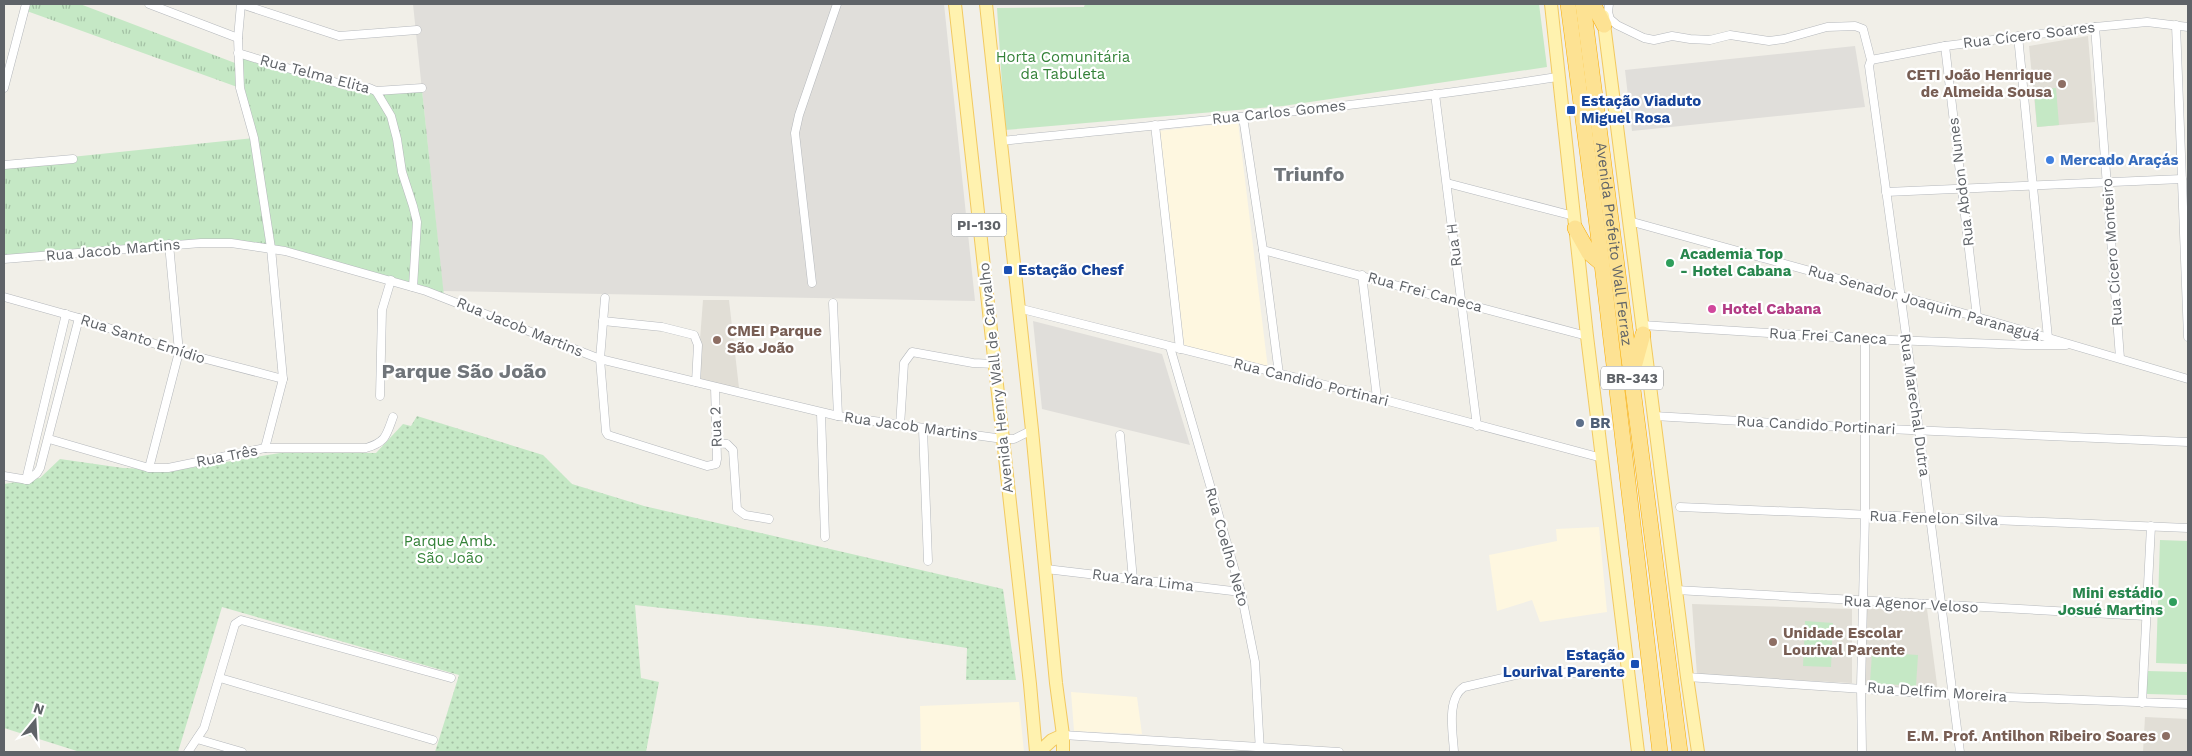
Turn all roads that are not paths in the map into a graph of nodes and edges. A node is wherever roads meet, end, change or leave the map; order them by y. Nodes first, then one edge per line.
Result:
1 (26, 4) edge
2 (149, 4) edge
3 (241, 4) edge
4 (837, 4) edge
5 (1551, 4) edge
6 (1568, 4) edge
7 (1583, 4) edge
8 (986, 5) edge
9 (957, 6) edge
10 (1603, 10) edge
11 (2176, 25) junction
12 (2095, 26) junction
13 (2188, 28) edge
14 (417, 30) dead end
15 (2018, 36) junction
16 (238, 38) junction
17 (1945, 46) junction
18 (238, 53) junction
19 (1871, 60) junction
20 (1557, 77) junction
21 (4, 88) edge
22 (422, 88) dead end
23 (376, 91) junction
24 (1435, 94) junction
25 (1243, 117) junction
26 (1155, 125) junction
27 (1000, 141) junction
28 (73, 159) dead end
29 (4, 165) edge
30 (2182, 179) junction
31 (2107, 182) junction
32 (1447, 183) junction
33 (2033, 186) junction
34 (1962, 189) junction
35 (1886, 192) junction
36 (1629, 221) junction
37 (1575, 222) junction
38 (169, 244) junction
39 (2186, 248) edge
40 (272, 249) junction
41 (1263, 250) junction
42 (4, 259) edge
43 (1602, 264) junction
44 (1362, 275) junction
45 (391, 280) junction
46 (812, 283) dead end
47 (413, 287) junction
48 (1901, 296) junction
49 (4, 297) edge
50 (605, 298) dead end
51 (1461, 301) junction
52 (833, 303) dead end
53 (1018, 308) junction
54 (66, 314) junction
55 (1977, 317) junction
56 (79, 318) junction
57 (603, 321) junction
58 (1642, 330) junction
59 (1587, 336) junction
60 (2188, 337) edge
61 (2048, 338) junction
62 (1865, 339) junction
63 (1906, 339) junction
64 (2073, 345) junction
65 (1170, 347) junction
66 (1180, 350) junction
67 (179, 352) junction
68 (2120, 358) junction
69 (600, 359) junction
70 (995, 364) junction
71 (1278, 374) junction
72 (1632, 376) junction
73 (283, 379) junction
74 (2188, 379) edge
75 (696, 382) junction
76 (715, 387) junction
77 (380, 396) dead end
78 (1377, 398) junction
79 (821, 412) junction
80 (838, 416) junction
81 (1654, 416) junction
82 (393, 417) dead end
83 (900, 426) junction
84 (1477, 426) junction
85 (1864, 428) junction
86 (924, 429) junction
87 (1032, 430) junction
88 (1919, 430) junction
89 (1120, 435) dead end
90 (49, 439) junction
91 (1003, 439) junction
92 (717, 442) junction
93 (2188, 442) edge
94 (265, 448) junction
95 (1602, 458) junction
96 (149, 468) junction
97 (4, 476) edge
98 (26, 480) junction
99 (1680, 506) dead end
100 (1865, 515) junction
101 (1930, 518) junction
102 (769, 519) dead end
103 (2151, 526) junction
104 (2188, 528) edge
105 (825, 537) dead end
106 (928, 561) dead end
107 (1046, 569) junction
108 (1133, 580) junction
109 (1676, 590) junction
110 (1241, 592) junction
111 (1863, 601) junction
112 (1940, 604) junction
113 (2146, 616) junction
114 (1630, 675) junction
115 (1687, 677) junction
116 (220, 678) junction
117 (451, 678) dead end
118 (1861, 687) junction
119 (1952, 695) junction
120 (2142, 703) junction
121 (2188, 704) edge
122 (1063, 735) junction
123 (197, 740) junction
124 (433, 740) dead end
125 (1260, 750) edge
126 (232, 751) edge
127 (188, 752) edge
128 (242, 752) edge
129 (1037, 752) edge
130 (1063, 752) edge
131 (1339, 752) edge
132 (1454, 752) edge
133 (1638, 752) edge
134 (1660, 752) edge
135 (1680, 752) edge
136 (1698, 752) edge
137 (1862, 752) edge
138 (1960, 752) edge

1 - 21 street
2 - 16 street
3 - 14 street
3 - 16 street
4 - 46 street
5 - 20 main road
6 - 43 highway, Avenida Prefeito Wall Ferraz
7 - 72 highway, Avenida Prefeito Wall Ferraz / BR-343
8 - 27 main road, Avenida Henry Wall de Carvalho / PI-130
9 - 70 main road, Avenida Henry Wall de Carvalho / PI-130
10 - 19 street, Rua Marechal Dutra
10 - 36 main road, Avenida Prefeito Wall Ferraz
11 - 12 street, Rua Cícero Soares
11 - 13 street, Rua Cícero Soares
11 - 30 street
12 - 15 street, Rua Cícero Soares
12 - 31 street, Rua Cícero Monteiro
15 - 17 street, Rua Cícero Soares
15 - 33 street
16 - 18 street
17 - 19 street, Rua Cícero Soares
17 - 34 street, Rua Abdon Nunes
18 - 23 street, Rua Telma Elita
18 - 40 street
19 - 35 street, Rua Marechal Dutra
20 - 24 street, Rua Carlos Gomes
20 - 37 main road
22 - 23 street, Rua Telma Elita
23 - 47 street
24 - 25 street, Rua Carlos Gomes
24 - 32 street, Rua H
25 - 26 street, Rua Carlos Gomes
25 - 41 street
26 - 27 street, Rua Carlos Gomes
26 - 66 street
27 - 53 main road, Avenida Henry Wall de Carvalho / PI-130
28 - 29 street
30 - 31 street
30 - 39 street
31 - 33 street
31 - 68 street, Rua Cícero Monteiro
32 - 37 street
32 - 51 street, Rua H
33 - 34 street
33 - 61 street
34 - 35 street
34 - 55 street, Rua Abdon Nunes
35 - 48 street, Rua Marechal Dutra
36 - 48 street, Rua Senador Joaquim Paranaguá
36 - 58 main road, Avenida Prefeito Wall Ferraz
37 - 43 highway
37 - 59 main road
38 - 40 street, Rua Jacob Martins
38 - 42 street, Rua Jacob Martins
38 - 67 street
39 - 60 street
40 - 45 street, Rua Jacob Martins
40 - 73 street
41 - 44 street, Rua Frei Caneca
41 - 71 street
43 - 134 highway, Avenida Prefeito Wall Ferraz / BR-343
44 - 51 street, Rua Frei Caneca
44 - 78 street
45 - 47 street, Rua Jacob Martins
45 - 77 street
47 - 69 street, Rua Jacob Martins
48 - 55 street, Rua Senador Joaquim Paranaguá
48 - 63 street, Rua Marechal Dutra
49 - 54 street, Rua Santo Emídio
50 - 57 street
51 - 59 street, Rua Frei Caneca
51 - 84 street, Rua H
52 - 80 street
53 - 65 street, Rua Candido Portinari
53 - 87 main road, Avenida Henry Wall de Carvalho / PI-130
54 - 56 street, Rua Santo Emídio
54 - 98 street
55 - 61 street, Rua Senador Joaquim Paranaguá
56 - 67 street, Rua Santo Emídio
56 - 90 street
57 - 69 street
57 - 75 street
58 - 62 street, Rua Frei Caneca
58 - 72 highway
58 - 81 main road, Avenida Prefeito Wall Ferraz
59 - 95 main road
61 - 64 street, Rua Senador Joaquim Paranaguá
62 - 63 street, Rua Frei Caneca
62 - 85 street
63 - 64 street, Rua Frei Caneca
63 - 88 street, Rua Marechal Dutra
64 - 68 street, Rua Senador Joaquim Paranaguá
65 - 66 street, Rua Candido Portinari
65 - 110 street, Rua Coelho Neto
66 - 71 street, Rua Candido Portinari
67 - 73 street, Rua Santo Emídio
67 - 96 street
68 - 74 street, Rua Senador Joaquim Paranaguá
69 - 75 street, Rua Jacob Martins
69 - 92 street, Rua 2
70 - 83 street
70 - 91 main road, Avenida Henry Wall de Carvalho / PI-130
71 - 78 street, Rua Candido Portinari
72 - 135 highway, Avenida Prefeito Wall Ferraz / BR-343
73 - 94 street
75 - 76 street, Rua Jacob Martins
76 - 79 street, Rua Jacob Martins
76 - 92 street, Rua 2
78 - 84 street, Rua Candido Portinari
79 - 80 street, Rua Jacob Martins
79 - 105 street
80 - 83 street, Rua Jacob Martins
81 - 85 street, Rua Candido Portinari
81 - 109 main road, Avenida Prefeito Wall Ferraz
82 - 94 street, Rua Três
83 - 86 street, Rua Jacob Martins
84 - 95 street, Rua Candido Portinari
85 - 88 street, Rua Candido Portinari
85 - 100 street
86 - 91 street, Rua Jacob Martins
86 - 106 street
87 - 91 street, Rua Jacob Martins
87 - 107 main road, Avenida Henry Wall de Carvalho / PI-130
88 - 93 street, Rua Candido Portinari
88 - 101 street, Rua Marechal Dutra
89 - 108 street
90 - 96 street, Rua Três
90 - 98 street
91 - 129 main road, Avenida Henry Wall de Carvalho / PI-130
92 - 102 street
94 - 96 street, Rua Três
95 - 114 main road
97 - 98 street
99 - 100 street, Rua Fenelon Silva
100 - 101 street, Rua Fenelon Silva
100 - 111 street
101 - 103 street, Rua Fenelon Silva
101 - 112 street, Rua Marechal Dutra
103 - 104 street, Rua Fenelon Silva
103 - 113 street
107 - 108 street, Rua Yara Lima
107 - 122 main road, Avenida Henry Wall de Carvalho / PI-130
108 - 110 street, Rua Yara Lima
109 - 111 street, Rua Agenor Veloso
109 - 115 main road, Avenida Prefeito Wall Ferraz
110 - 125 street, Rua Coelho Neto
111 - 112 street, Rua Agenor Veloso
111 - 118 street
112 - 113 street, Rua Agenor Veloso
112 - 119 street, Rua Marechal Dutra
113 - 120 street
114 - 132 street
114 - 133 main road
115 - 118 street, Rua Delfim Moreira
115 - 136 main road, Avenida Prefeito Wall Ferraz
116 - 117 street
116 - 123 street
116 - 124 street
118 - 119 street, Rua Delfim Moreira
118 - 137 street
119 - 120 street, Rua Delfim Moreira
119 - 138 street, Rua Marechal Dutra
120 - 121 street, Rua Delfim Moreira
122 - 125 street
122 - 129 main road
122 - 130 main road, Avenida Henry Wall de Carvalho / PI-130
123 - 126 street
123 - 127 street
125 - 131 street
126 - 128 street

